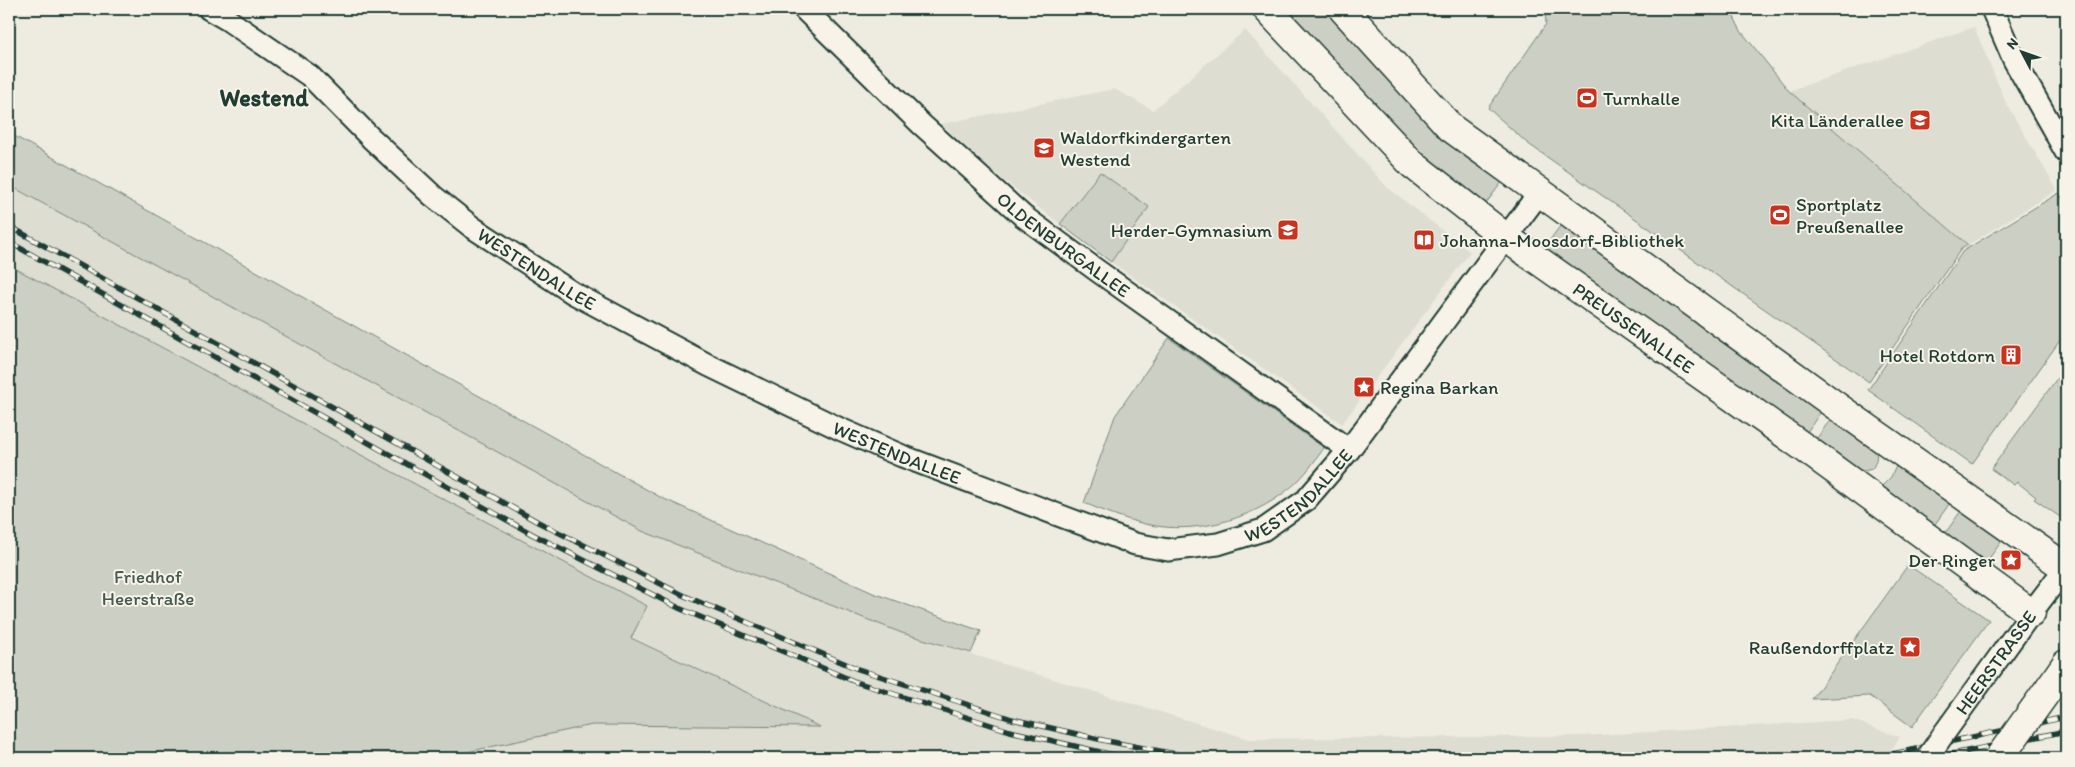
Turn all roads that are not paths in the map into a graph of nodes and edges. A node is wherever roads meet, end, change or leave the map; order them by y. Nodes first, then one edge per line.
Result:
1 (209, 9) edge
2 (804, 9) edge
3 (1267, 9) edge
4 (1343, 9) edge
5 (1992, 9) edge
6 (2066, 152) edge
7 (1539, 193) junction
8 (1506, 237) junction
9 (1349, 450) junction
10 (2066, 567) edge
11 (2030, 612) junction
12 (2066, 664) edge
13 (1927, 758) edge
14 (1999, 758) edge

1 - 9 street, WESTENDALLEE
2 - 9 street, OLDENBURGALLEE
3 - 8 street, PREUSSENALLEE
4 - 7 street
5 - 6 street
7 - 8 street, WESTENDALLEE
7 - 10 street
8 - 9 street, WESTENDALLEE
8 - 11 street, PREUSSENALLEE
10 - 11 street, HEERSTRASSE
11 - 13 street, HEERSTRASSE, bridge
12 - 14 street, bridge

